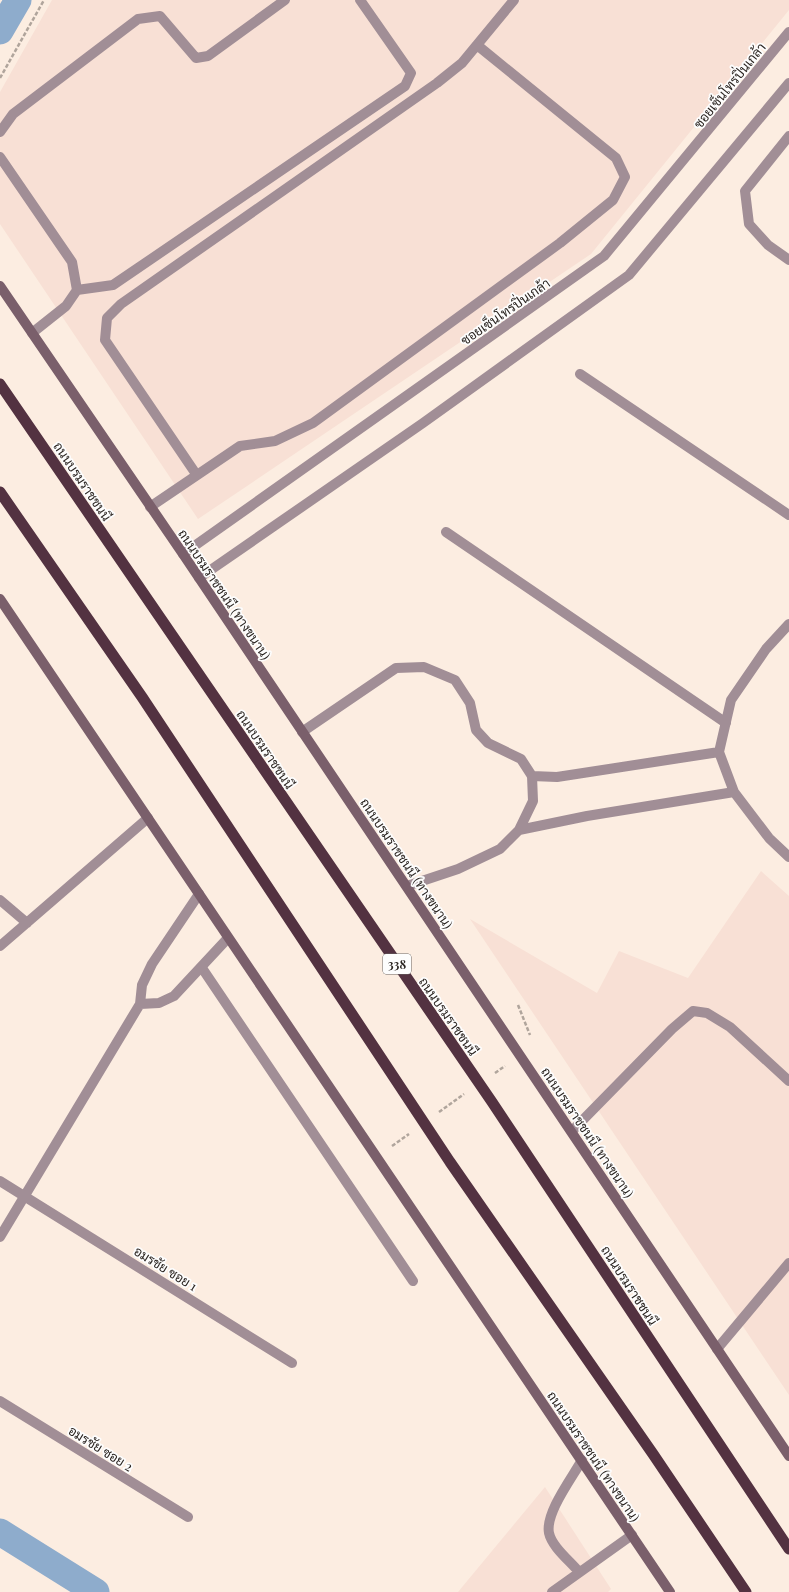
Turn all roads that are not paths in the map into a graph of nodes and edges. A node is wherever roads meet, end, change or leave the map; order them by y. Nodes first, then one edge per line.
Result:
1 (285, 0) edge
2 (360, 0) edge
3 (514, 0) edge
4 (789, 32) edge
5 (477, 45) junction
6 (789, 83) edge
7 (0, 132) edge
8 (789, 136) edge
9 (0, 157) edge
10 (789, 260) edge
11 (0, 286) edge
12 (77, 290) junction
13 (32, 333) junction
14 (580, 374) dead end
15 (0, 384) edge
16 (196, 474) junction
17 (0, 492) edge
18 (150, 507) junction
19 (789, 515) edge
20 (446, 532) dead end
21 (183, 554) junction
22 (198, 578) junction
23 (0, 599) edge
24 (789, 624) edge
25 (726, 723) junction
26 (302, 732) junction
27 (719, 752) junction
28 (532, 776) junction
29 (734, 792) junction
30 (148, 818) junction
31 (519, 830) junction
32 (789, 857) edge
33 (406, 886) junction
34 (200, 894) junction
35 (0, 900) edge
36 (27, 923) junction
37 (228, 938) junction
38 (0, 946) edge
39 (202, 968) junction
40 (140, 1004) junction
41 (789, 1081) edge
42 (572, 1131) junction
43 (0, 1180) edge
44 (25, 1195) junction
45 (0, 1237) edge
46 (789, 1263) edge
47 (413, 1281) dead end
48 (717, 1349) junction
49 (292, 1363) dead end
50 (0, 1401) edge
51 (789, 1456) edge
52 (582, 1460) junction
53 (188, 1517) dead end
54 (632, 1535) junction
55 (789, 1549) edge
56 (579, 1572) junction
57 (552, 1592) edge
58 (670, 1592) edge
59 (746, 1592) edge

1 - 7 street
2 - 12 street
3 - 5 street
4 - 21 street, ซอยเซ็นโทรปิ่นเกล้า
5 - 16 street
5 - 16 street
6 - 22 street
8 - 10 street
9 - 12 street
11 - 13 main road, ถนนบรมราชชนนี (ทางขนาน)
12 - 13 street
13 - 18 main road, ถนนบรมราชชนนี (ทางขนาน)
14 - 19 street
15 - 55 highway, ถนนบรมราชชนนี / 338
16 - 18 street
17 - 59 highway
18 - 21 main road, ถนนบรมราชชนนี (ทางขนาน)
20 - 25 street
21 - 22 main road, ถนนบรมราชชนนี (ทางขนาน)
22 - 26 main road, ถนนบรมราชชนนี (ทางขนาน)
23 - 30 main road, ถนนบรมราชชนนี (ทางขนาน)
24 - 25 street
25 - 27 street
26 - 28 street
26 - 33 main road, ถนนบรมราชชนนี (ทางขนาน)
27 - 28 street
27 - 29 street
28 - 31 street
29 - 31 street
29 - 32 street
30 - 34 main road, ถนนบรมราชชนนี (ทางขนาน)
30 - 36 street
31 - 33 street
33 - 42 main road, ถนนบรมราชชนนี (ทางขนาน)
34 - 37 main road, ถนนบรมราชชนนี (ทางขนาน)
34 - 40 street
35 - 36 street
36 - 38 street
37 - 39 street
37 - 52 main road, ถนนบรมราชชนนี (ทางขนาน)
39 - 40 street
39 - 47 street
40 - 44 street
41 - 42 street
42 - 48 main road, ถนนบรมราชชนนี (ทางขนาน)
43 - 44 street, อมรชัย ซอย 1
44 - 45 street
44 - 49 street, อมรชัย ซอย 1
46 - 48 street
48 - 51 main road, ถนนบรมราชชนนี (ทางขนาน)
50 - 53 street, อมรชัย ซอย 2
52 - 54 main road, ถนนบรมราชชนนี (ทางขนาน)
52 - 56 street
54 - 56 street
54 - 58 main road, ถนนบรมราชชนนี (ทางขนาน)
56 - 57 street

